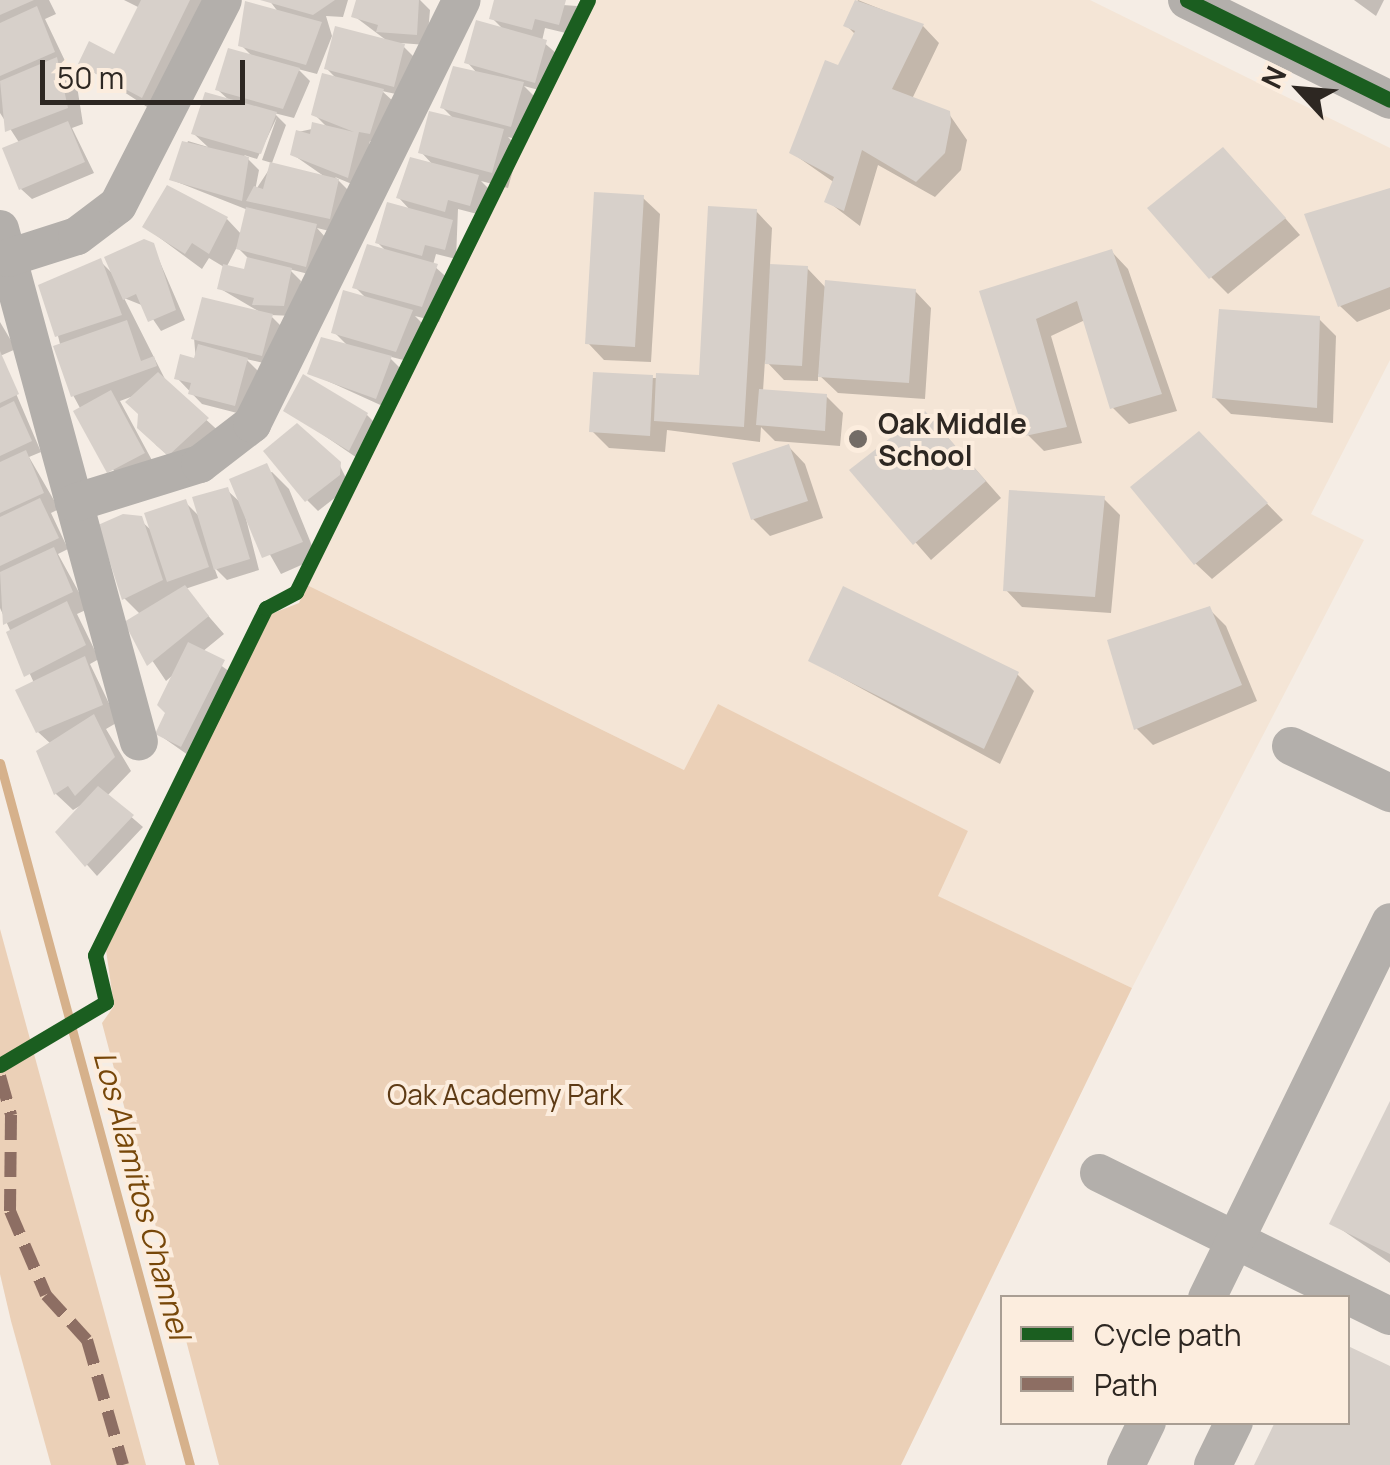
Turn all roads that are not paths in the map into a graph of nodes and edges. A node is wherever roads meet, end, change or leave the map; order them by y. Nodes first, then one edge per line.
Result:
1 (224, 0) edge
2 (462, 0) edge
3 (1186, 0) edge
4 (1390, 100) edge
5 (4, 243) edge
6 (74, 503) junction
7 (139, 742) dead end
8 (1291, 746) dead end
9 (1390, 793) edge
10 (1390, 922) edge
11 (1099, 1173) dead end
12 (1235, 1241) junction
13 (1302, 1287) edge
14 (1209, 1295) edge
15 (1326, 1295) edge
16 (1350, 1303) edge
17 (1390, 1316) edge
18 (1146, 1425) edge
19 (1233, 1425) edge
20 (1126, 1465) edge
21 (1213, 1465) edge

1 - 5 street
2 - 6 street
3 - 4 street
5 - 6 street
6 - 7 street
8 - 9 street
10 - 12 street
11 - 12 street
12 - 13 street
12 - 14 street
13 - 15 street
16 - 17 street
18 - 20 street
19 - 21 street

